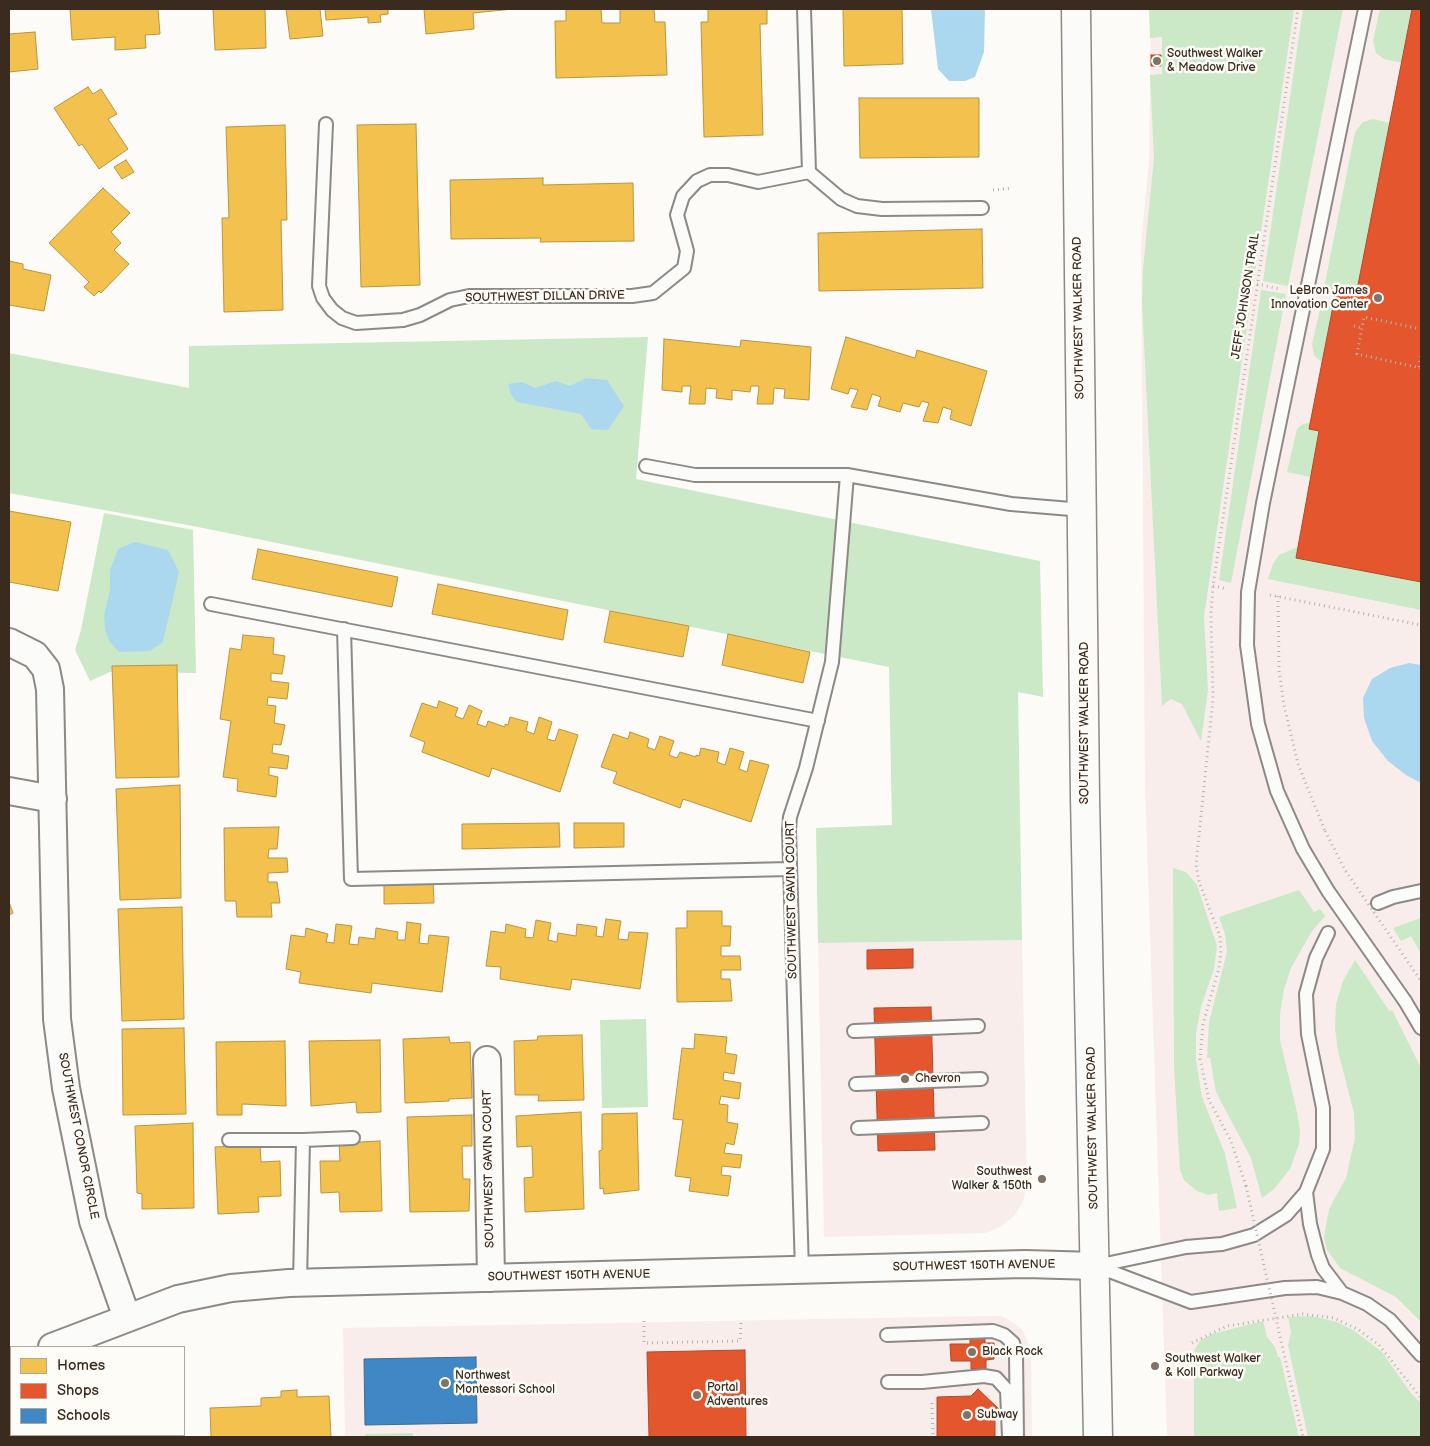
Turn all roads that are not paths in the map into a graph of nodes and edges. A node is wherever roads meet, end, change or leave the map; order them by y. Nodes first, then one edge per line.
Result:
1 (804, 9) edge
2 (1076, 9) edge
3 (1365, 9) edge
4 (326, 124) dead end
5 (809, 172) junction
6 (982, 208) dead end
7 (646, 466) dead end
8 (847, 475) junction
9 (1083, 510) junction
10 (211, 604) dead end
11 (344, 629) junction
12 (9, 642) edge
13 (818, 721) junction
14 (9, 791) edge
15 (53, 799) junction
16 (790, 869) junction
17 (1421, 891) edge
18 (1378, 903) dead end
19 (1328, 933) dead end
20 (978, 1026) dead end
21 (1421, 1028) edge
22 (854, 1031) dead end
23 (487, 1060) dead end
24 (981, 1079) dead end
25 (856, 1084) dead end
26 (982, 1123) dead end
27 (858, 1128) dead end
28 (353, 1138) dead end
29 (229, 1140) dead end
30 (303, 1140) junction
31 (1306, 1192) junction
32 (1096, 1266) junction
33 (802, 1271) junction
34 (491, 1278) junction
35 (300, 1282) junction
36 (1342, 1293) junction
37 (127, 1318) junction
38 (888, 1336) dead end
39 (55, 1346) edge
40 (1421, 1355) edge
41 (888, 1382) dead end
42 (1008, 1437) edge
43 (1017, 1437) edge
44 (1098, 1437) edge

1 - 5 lane
2 - 9 main road, SOUTHWEST WALKER ROAD
3 - 21 lane, bridge
4 - 5 lane, SOUTHWEST DILLAN DRIVE
5 - 6 lane
7 - 8 lane
8 - 9 lane
8 - 13 lane, SOUTHWEST GAVIN COURT
9 - 32 main road, SOUTHWEST WALKER ROAD
10 - 11 lane
11 - 13 lane
11 - 16 lane
12 - 15 street, SOUTHWEST CONOR CIRCLE
13 - 16 lane, SOUTHWEST GAVIN COURT
14 - 15 street
15 - 37 street, SOUTHWEST CONOR CIRCLE
16 - 33 lane, SOUTHWEST GAVIN COURT
17 - 18 lane
19 - 31 lane
20 - 22 lane
23 - 34 street, SOUTHWEST GAVIN COURT
24 - 25 lane
26 - 27 lane
28 - 30 lane
29 - 30 lane
30 - 35 lane
31 - 32 lane
31 - 36 lane
32 - 33 street, SOUTHWEST 150TH AVENUE
32 - 36 lane
32 - 44 main road, SOUTHWEST WALKER ROAD
33 - 34 street, SOUTHWEST 150TH AVENUE
34 - 35 street, SOUTHWEST 150TH AVENUE
35 - 37 street, SOUTHWEST 150TH AVENUE
36 - 40 lane
37 - 39 street, SOUTHWEST 150TH AVENUE
38 - 43 lane
41 - 42 lane

